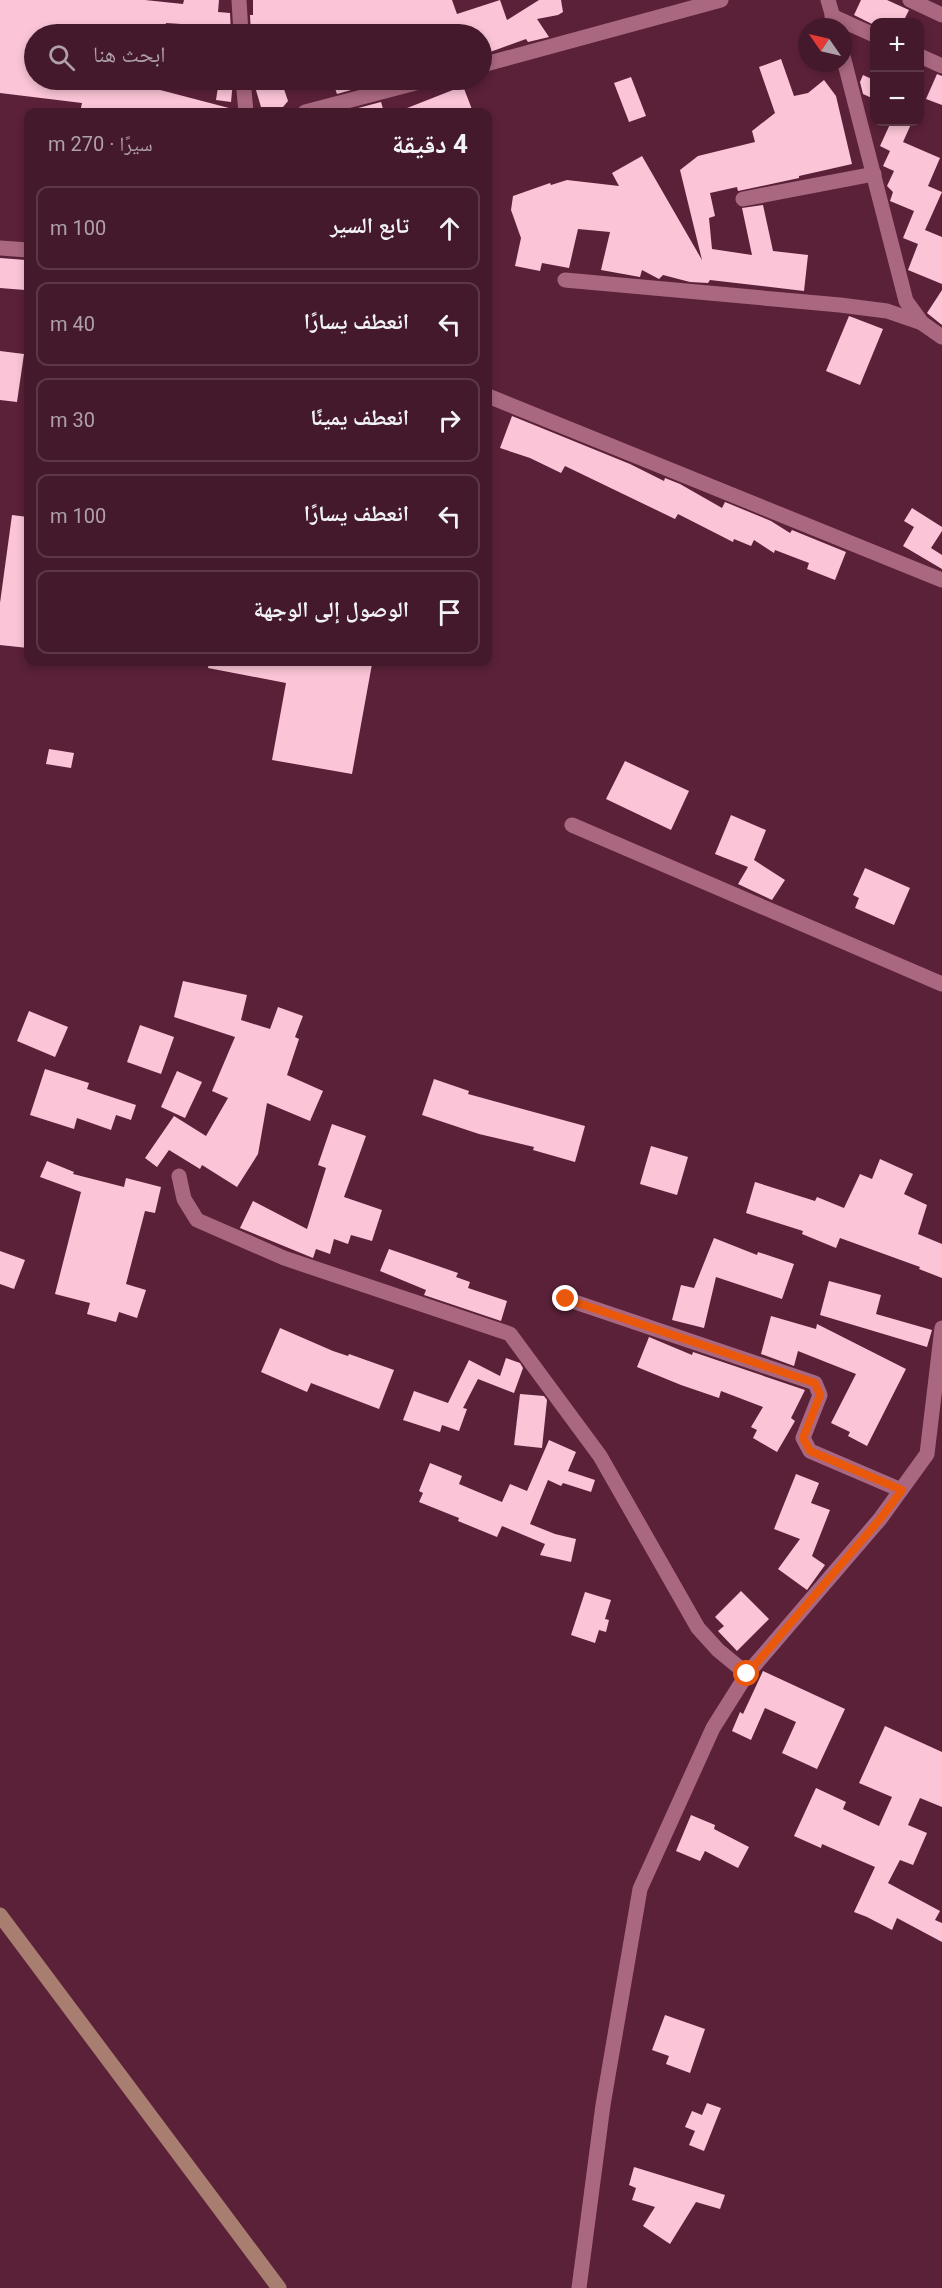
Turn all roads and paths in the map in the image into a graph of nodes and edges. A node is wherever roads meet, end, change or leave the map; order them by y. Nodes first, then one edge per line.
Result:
1 (239, 0) edge
2 (721, 0) edge
3 (828, 0) edge
4 (910, 0) edge
5 (942, 15) edge
6 (833, 18) edge
7 (240, 24) edge
8 (852, 27) edge
9 (870, 34) edge
10 (924, 58) edge
11 (492, 62) edge
12 (942, 66) edge
13 (847, 72) edge
14 (244, 90) edge
15 (389, 90) edge
16 (246, 108) edge
17 (320, 108) edge
18 (874, 174) junction
19 (743, 199) dead end
20 (0, 248) edge
21 (24, 250) edge
22 (565, 280) dead end
23 (922, 323) junction
24 (942, 337) edge
25 (492, 398) edge
26 (942, 580) edge
27 (572, 825) dead end
28 (942, 984) edge
29 (179, 1176) dead end
30 (566, 1299) dead end
31 (942, 1328) edge
32 (902, 1490) junction
33 (747, 1674) junction
34 (0, 1915) edge
35 (279, 2288) edge
36 (579, 2288) edge

1 - 7 street
2 - 11 street
3 - 6 street
4 - 5 street
8 - 9 street
10 - 12 street
13 - 18 street
14 - 16 street
15 - 17 street
18 - 19 street
18 - 23 street
20 - 21 street
22 - 23 street
23 - 24 street
25 - 26 street
27 - 28 street
29 - 33 street
30 - 32 street
31 - 32 street
32 - 33 street
33 - 36 street
34 - 35 main road

